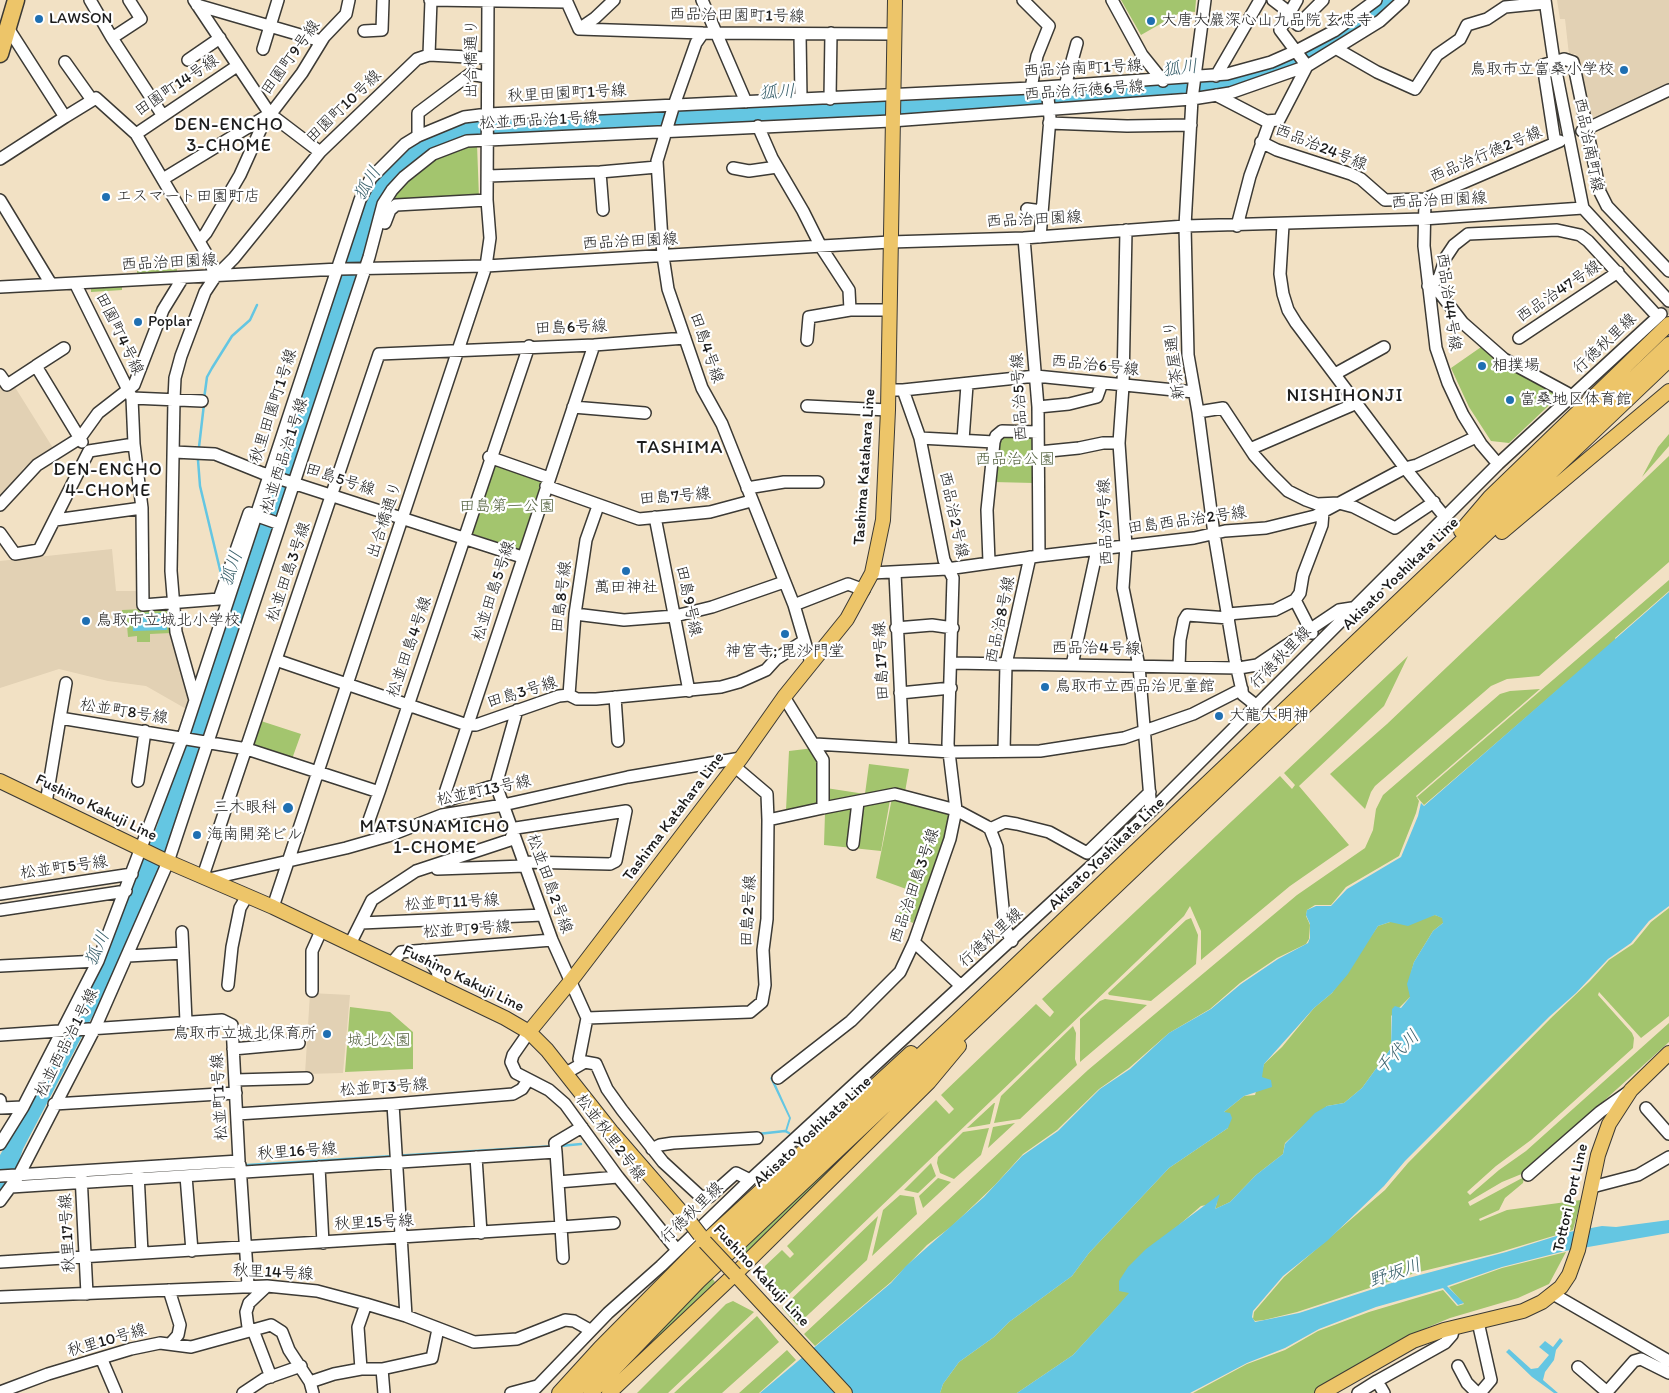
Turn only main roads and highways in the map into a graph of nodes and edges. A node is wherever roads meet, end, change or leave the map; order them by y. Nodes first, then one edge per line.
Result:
1 (16, 0) edge
2 (895, 0) edge
3 (0, 54) edge
4 (1663, 319) tunnel mouth
5 (1669, 344) edge
6 (1669, 360) edge
7 (1669, 391) edge
8 (1413, 586) junction
9 (1394, 622) junction
10 (0, 781) edge
11 (991, 1006) junction
12 (958, 1020) junction
13 (529, 1032) junction
14 (1669, 1053) edge
15 (703, 1239) junction
16 (735, 1274) junction
17 (559, 1393) edge
18 (574, 1393) edge
19 (591, 1393) edge
20 (609, 1393) edge
21 (846, 1393) edge
22 (1322, 1393) edge

1 - 3 highway
2 - 13 main road, Tashima Katahara Line
4 - 8 main road
5 - 8 main road, Akisato Yoshikata Line
6 - 9 main road, Akisato Yoshikata Line
7 - 9 main road
8 - 12 main road, Akisato Yoshikata Line
9 - 11 main road, Akisato Yoshikata Line
10 - 13 main road, Fushino Kakuji Line
11 - 16 main road
11 - 19 main road, Akisato Yoshikata Line
12 - 15 main road
12 - 18 main road, Akisato Yoshikata Line
13 - 15 main road, Fushino Kakuji Line, bridge
14 - 22 main road, Tottori Port Line
15 - 16 main road, Fushino Kakuji Line, bridge
15 - 17 main road
16 - 20 main road
16 - 21 main road, Fushino Kakuji Line

